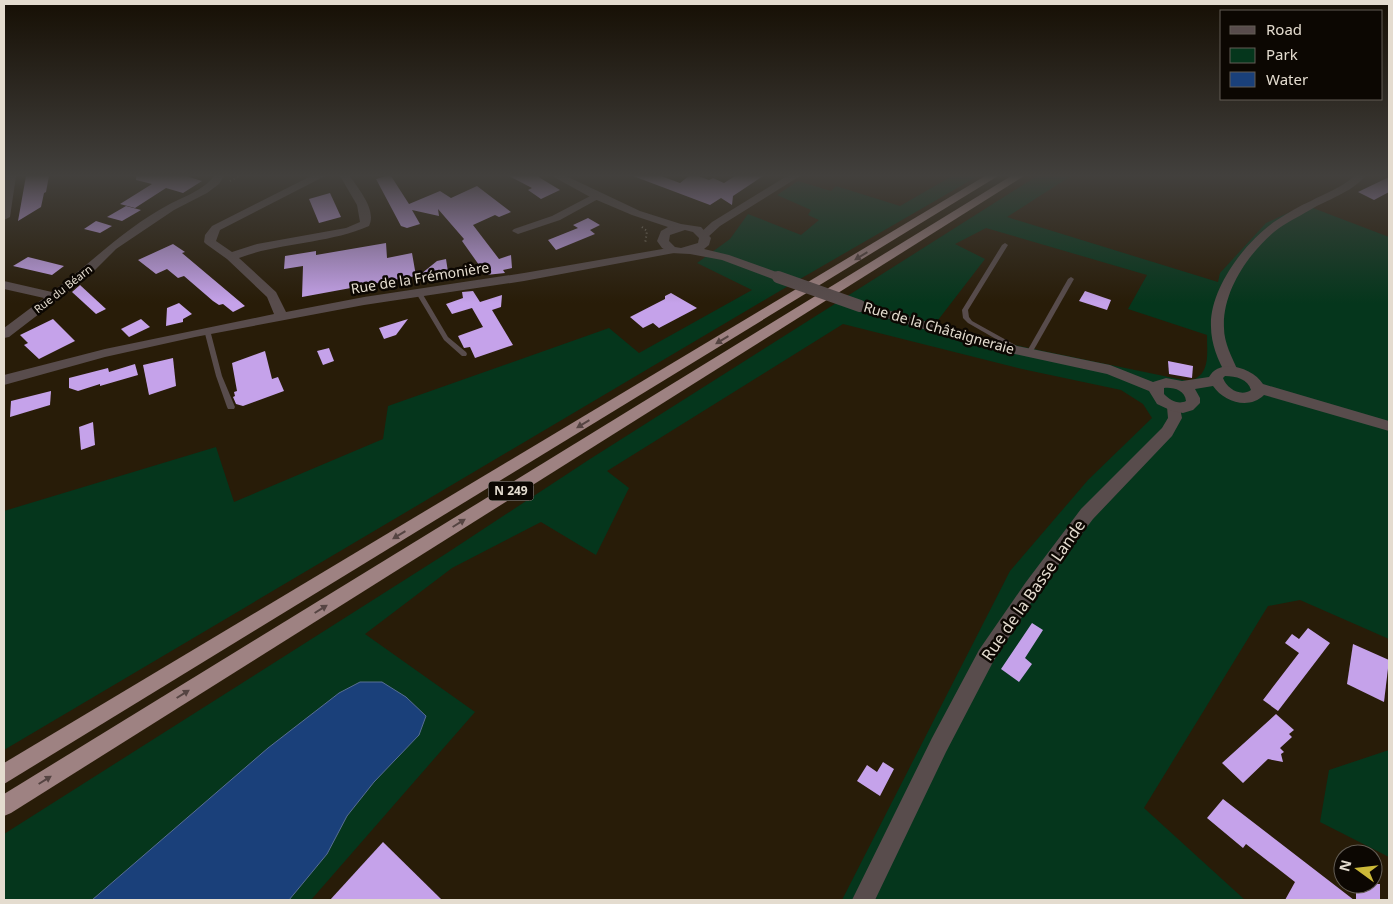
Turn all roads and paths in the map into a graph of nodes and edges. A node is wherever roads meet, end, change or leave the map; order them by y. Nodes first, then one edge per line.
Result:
1 (155, 218) edge
2 (236, 218) edge
3 (366, 218) edge
4 (555, 218) edge
5 (650, 218) edge
6 (726, 218) edge
7 (923, 218) edge
8 (951, 218) edge
9 (1289, 218) edge
10 (654, 220) junction
11 (716, 224) junction
12 (637, 226) dead end
13 (678, 227) junction
14 (692, 228) junction
15 (518, 231) dead end
16 (664, 237) junction
17 (704, 238) junction
18 (1005, 245) dead end
19 (674, 250) junction
20 (693, 250) junction
21 (638, 256) junction
22 (231, 257) junction
23 (724, 257) junction
24 (1071, 279) dead end
25 (4, 285) edge
26 (419, 293) junction
27 (53, 296) junction
28 (282, 317) junction
29 (207, 330) junction
30 (4, 334) edge
31 (1024, 352) junction
32 (464, 354) dead end
33 (1231, 371) junction
34 (4, 380) edge
35 (1220, 386) junction
36 (1156, 388) junction
37 (1258, 388) junction
38 (1188, 391) junction
39 (231, 407) dead end
40 (1174, 407) junction
41 (1389, 426) edge
42 (4, 774) edge
43 (4, 806) edge
44 (863, 900) edge

1 - 27 street, Rue du Béarn
2 - 22 street
3 - 22 street
4 - 15 street
5 - 10 street, Rue de la Châtaigneraie
6 - 11 street
7 -> 42 highway, N 249
43 -> 8 highway, N 249
9 - 33 street
10 - 13 street, Rue de la Châtaigneraie
10 - 16 street, Rue de la Châtaigneraie
11 - 14 street
11 - 17 street
12 - 21 path
13 - 14 street, Rue de la Châtaigneraie
13 - 16 street
14 - 17 street, Rue de la Châtaigneraie
16 - 19 street, Rue de la Châtaigneraie
16 - 21 street, Rue de la Frémonière
17 - 20 street
17 - 23 street, Rue de la Châtaigneraie
18 - 31 lane
19 - 20 street, Rue de la Châtaigneraie
19 - 21 street, Rue de la Frémonière
20 - 23 street, Rue de la Châtaigneraie
21 - 26 street, Rue de la Frémonière
22 - 28 street
23 - 31 street, Rue de la Châtaigneraie, bridge
24 - 31 lane
25 - 27 street
26 - 28 street, Rue de la Frémonière
26 - 32 lane
27 - 30 street, Rue du Béarn
28 - 29 street, Rue de la Frémonière
29 - 34 street, Rue de la Frémonière
29 - 39 lane
31 - 36 street, Rue de la Châtaigneraie
33 - 35 street, Rue de la Châtaigneraie
33 - 37 street
35 - 37 street, Rue de la Châtaigneraie
35 - 38 street, Rue de la Châtaigneraie
36 - 38 street, Rue de la Châtaigneraie
36 - 40 street, Rue de la Châtaigneraie
37 - 41 street
38 - 40 street
40 - 44 street, Rue de la Basse Lande

